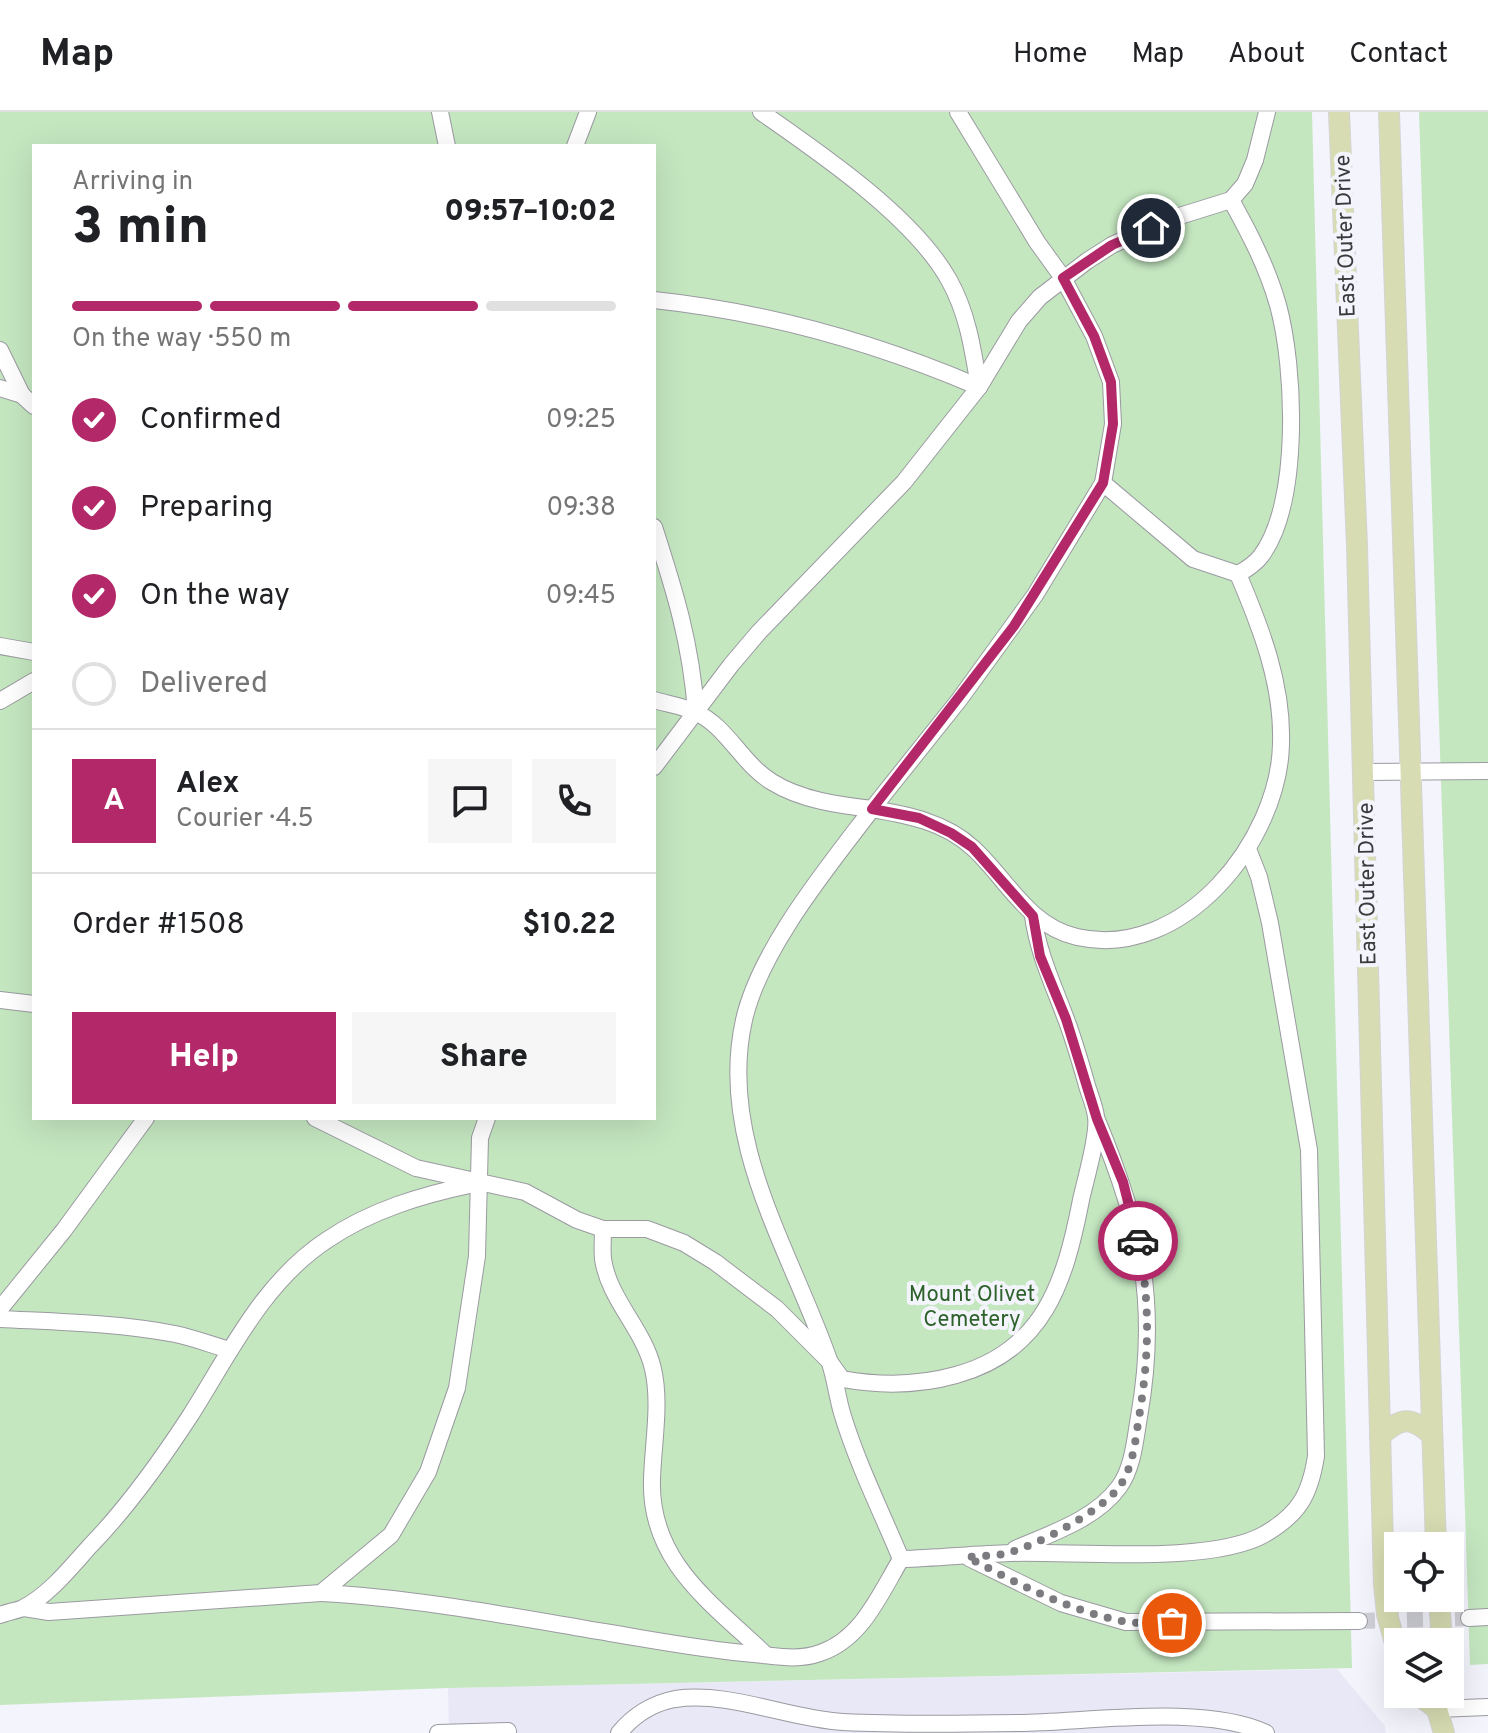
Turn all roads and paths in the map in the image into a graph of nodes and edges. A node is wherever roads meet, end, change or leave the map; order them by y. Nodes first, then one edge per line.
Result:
1 (440, 112) edge
2 (588, 112) edge
3 (761, 112) edge
4 (958, 112) edge
5 (1267, 112) edge
6 (1339, 112) edge
7 (1389, 112) edge
8 (447, 144) edge
9 (576, 144) edge
10 (1231, 200) junction
11 (1063, 278) junction
12 (656, 300) edge
13 (0, 350) edge
14 (979, 387) junction
15 (0, 388) edge
16 (28, 401) edge
17 (1103, 483) junction
18 (656, 533) edge
19 (1238, 574) junction
20 (0, 646) edge
21 (32, 652) edge
22 (32, 682) edge
23 (0, 701) edge
24 (656, 701) edge
25 (696, 712) junction
26 (656, 764) edge
27 (1410, 770) junction
28 (1488, 771) edge
29 (1363, 772) junction
30 (872, 809) junction
31 (1248, 849) junction
32 (1033, 916) junction
33 (0, 1000) edge
34 (32, 1004) edge
35 (1097, 1119) junction
36 (145, 1120) edge
37 (319, 1120) edge
38 (476, 1120) edge
39 (486, 1120) edge
40 (480, 1138) junction
41 (479, 1183) junction
42 (603, 1229) junction
43 (0, 1309) edge
44 (0, 1319) edge
45 (230, 1350) junction
46 (829, 1361) junction
47 (1432, 1435) junction
48 (1380, 1436) junction
49 (1435, 1532) edge
50 (1007, 1553) junction
51 (967, 1557) junction
52 (901, 1559) junction
53 (321, 1593) junction
54 (24, 1608) junction
55 (0, 1615) edge
56 (1488, 1617) edge
57 (1469, 1618) tunnel mouth
58 (1359, 1621) tunnel mouth
59 (1391, 1628) edge
60 (766, 1655) junction
61 (1464, 1705) edge
62 (1488, 1707) edge
63 (1440, 1708) edge
64 (508, 1731) dead end
65 (438, 1733) edge
66 (619, 1733) edge
67 (1266, 1733) edge
68 (1444, 1733) edge

1 - 8 street
2 - 9 street
3 - 14 street
4 - 11 street
5 - 10 street
6 - 29 main road, East Outer Drive
7 - 27 main road
10 - 11 street
10 - 19 street
11 - 14 street
11 - 17 street
12 - 14 street
13 - 16 street
14 - 25 street
15 - 16 street
17 - 19 street
17 - 30 street
18 - 25 street
19 - 31 street
20 - 21 street
22 - 23 street
24 - 25 street
25 - 26 street
25 - 30 street
27 - 28 street
27 - 29 street
27 - 47 main road
29 - 48 main road, East Outer Drive
30 - 32 street
30 - 46 street
31 - 32 street
31 - 50 street
32 - 35 street
33 - 34 street
35 - 46 street
35 - 50 street
36 - 43 street
37 - 41 street
38 - 40 street
39 - 40 street
40 - 41 street
41 - 42 street
41 - 45 street
41 - 53 street
42 - 46 street
42 - 60 street
44 - 45 street
45 - 54 street
46 - 52 street
47 - 48 main road
47 - 49 main road
48 - 59 main road, East Outer Drive
50 - 51 street
51 - 52 street
51 - 58 street
52 - 60 street
53 - 54 street
53 - 60 street
54 - 55 street
56 - 57 street
61 - 62 street
63 - 68 main road
64 - 65 street
66 - 67 street

